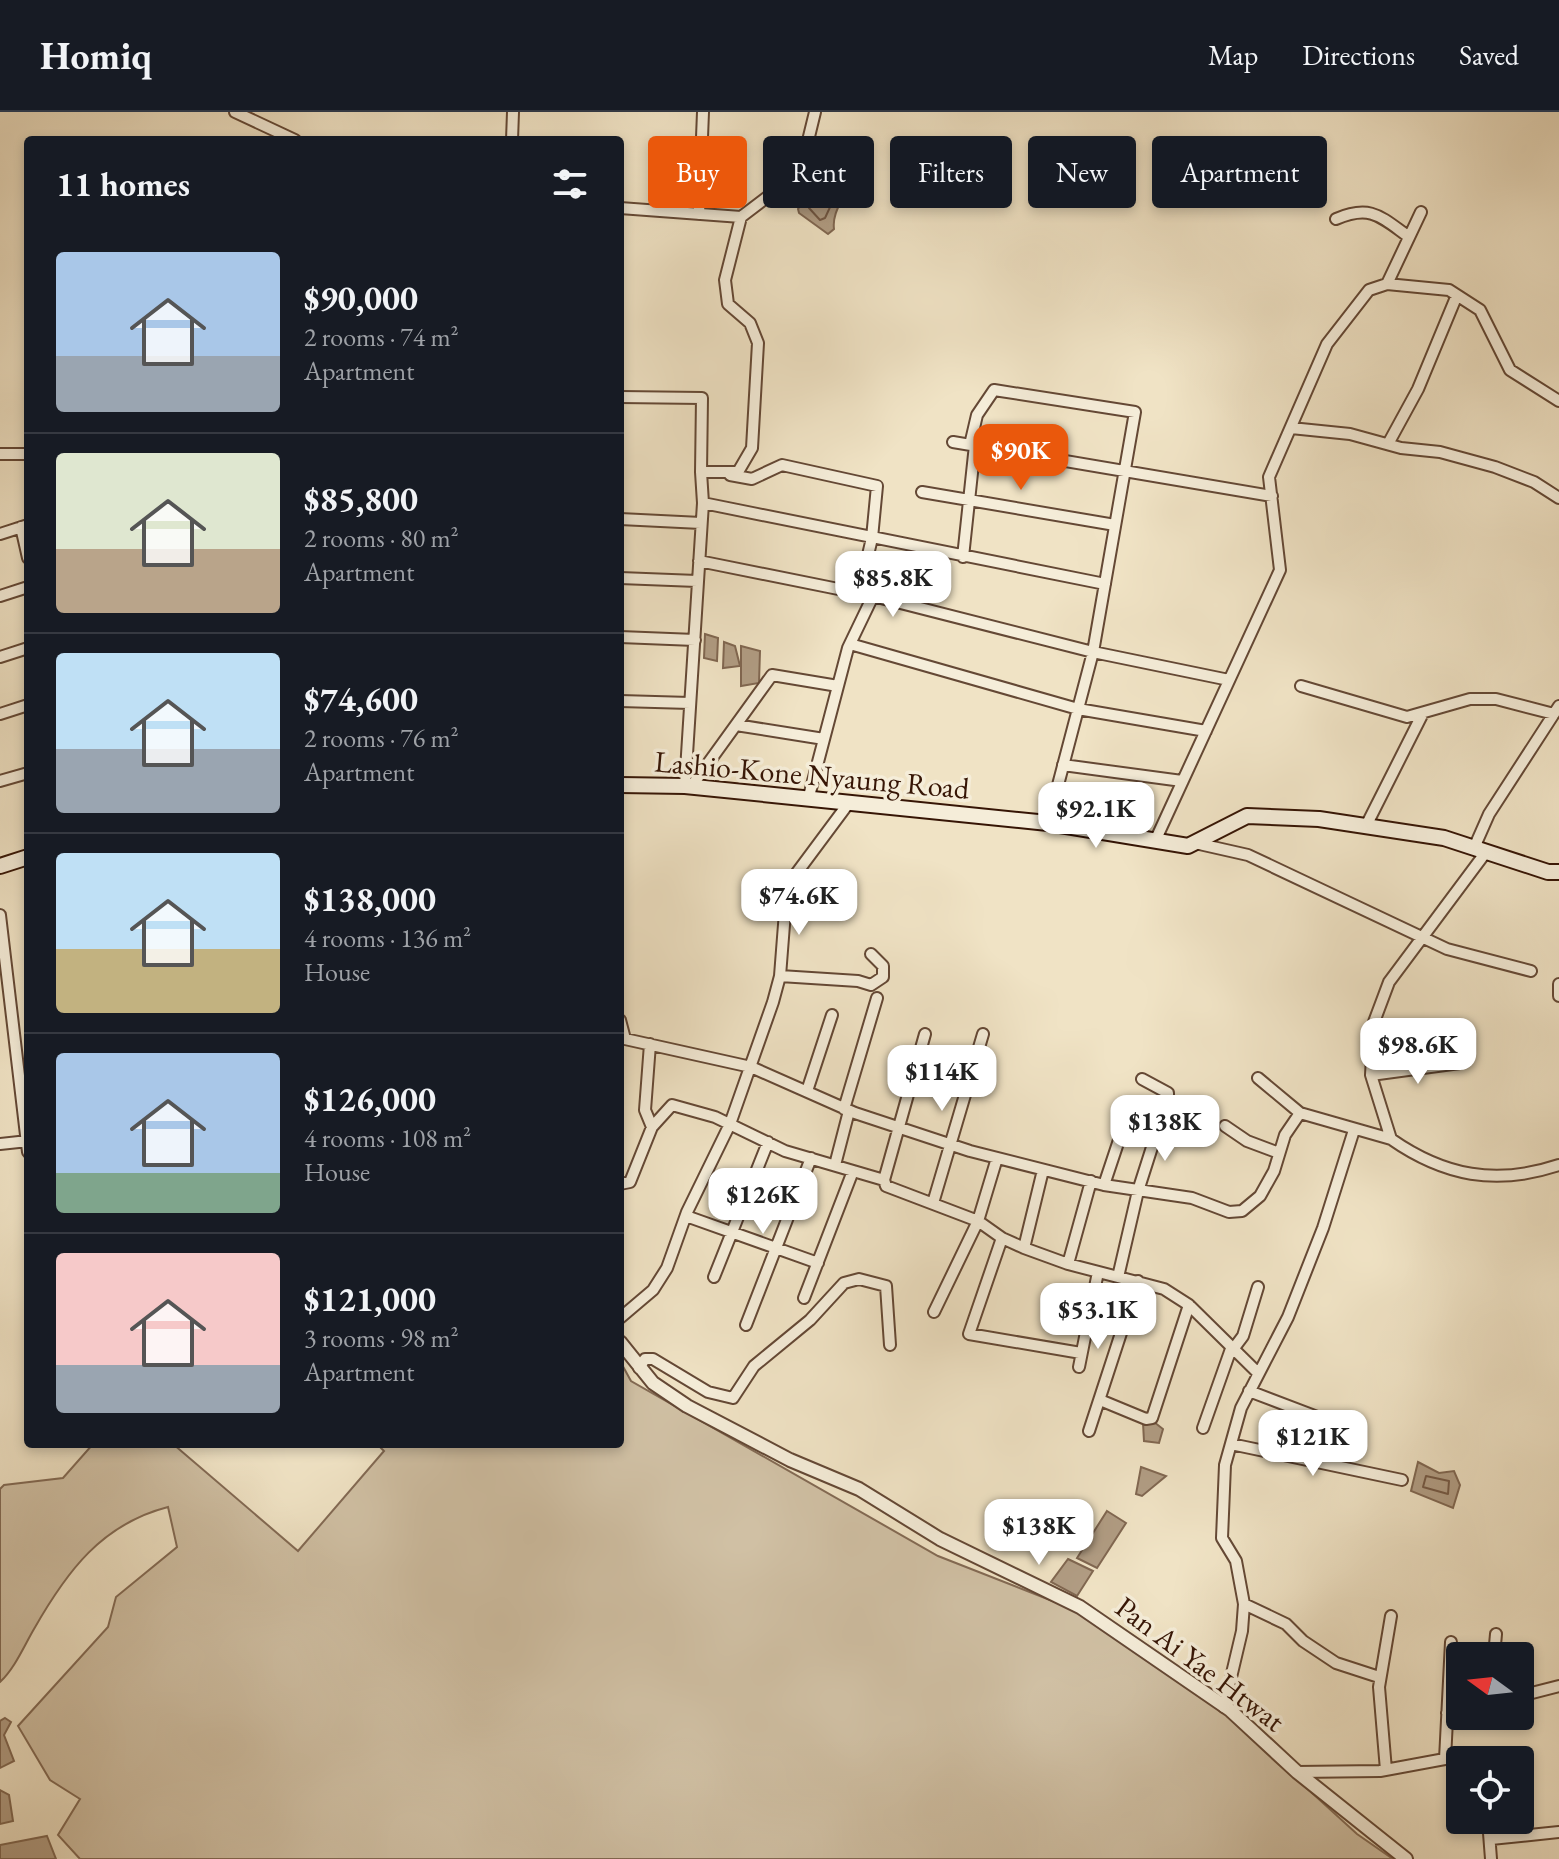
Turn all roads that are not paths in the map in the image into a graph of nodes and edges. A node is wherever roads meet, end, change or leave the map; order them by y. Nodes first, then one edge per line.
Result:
1 (235, 112) edge
2 (513, 112) edge
3 (703, 112) edge
4 (815, 112) edge
5 (286, 136) edge
6 (512, 136) edge
7 (624, 208) edge
8 (1421, 212) dead end
9 (699, 214) junction
10 (741, 217) junction
11 (1336, 219) dead end
12 (1409, 237) junction
13 (1387, 284) junction
14 (1457, 295) junction
15 (624, 397) edge
16 (1559, 401) edge
17 (1291, 428) junction
18 (953, 442) dead end
19 (1388, 444) junction
20 (972, 445) junction
21 (0, 454) edge
22 (24, 454) edge
23 (1124, 470) junction
24 (701, 472) junction
25 (721, 474) junction
26 (922, 492) dead end
27 (1272, 496) junction
28 (1559, 498) edge
29 (968, 500) junction
30 (703, 503) junction
31 (624, 519) edge
32 (701, 523) junction
33 (1115, 525) junction
34 (24, 526) edge
35 (0, 534) edge
36 (872, 538) junction
37 (963, 557) junction
38 (699, 561) junction
39 (624, 578) edge
40 (697, 581) junction
41 (1105, 584) junction
42 (24, 588) edge
43 (859, 593) junction
44 (0, 596) edge
45 (873, 596) junction
46 (624, 637) edge
47 (695, 640) junction
48 (850, 644) junction
49 (24, 649) edge
50 (1093, 652) junction
51 (0, 657) edge
52 (1229, 680) junction
53 (838, 686) junction
54 (1301, 686) dead end
55 (624, 701) edge
56 (690, 703) junction
57 (24, 706) edge
58 (1078, 709) junction
59 (1557, 711) edge
60 (1423, 713) junction
61 (0, 714) edge
62 (736, 725) junction
63 (1206, 731) junction
64 (824, 739) junction
65 (1063, 765) junction
66 (24, 774) edge
67 (0, 781) edge
68 (1182, 781) junction
69 (624, 785) edge
70 (688, 787) junction
71 (808, 800) junction
72 (848, 804) junction
73 (1048, 823) junction
74 (1366, 826) junction
75 (1156, 839) junction
76 (1195, 843) junction
77 (1480, 850) junction
78 (24, 858) edge
79 (0, 866) edge
80 (1559, 872) edge
81 (0, 915) edge
82 (1424, 937) junction
83 (871, 954) dead end
84 (1531, 971) dead end
85 (780, 976) junction
86 (1559, 984) edge
87 (1559, 996) edge
88 (877, 998) dead end
89 (832, 1015) dead end
90 (925, 1034) dead end
91 (983, 1034) dead end
92 (624, 1043) edge
93 (650, 1044) junction
94 (1460, 1063) dead end
95 (751, 1067) junction
96 (1371, 1075) junction
97 (1258, 1078) dead end
98 (1142, 1079) dead end
99 (807, 1091) junction
100 (846, 1110) junction
101 (24, 1112) edge
102 (1300, 1113) junction
103 (1125, 1122) dead end
104 (730, 1124) junction
105 (1225, 1126) dead end
106 (652, 1127) junction
107 (901, 1128) junction
108 (1354, 1130) junction
109 (1391, 1139) junction
110 (768, 1142) junction
111 (951, 1143) junction
112 (0, 1144) edge
113 (24, 1145) edge
114 (1279, 1153) junction
115 (811, 1158) junction
116 (997, 1158) junction
117 (835, 1165) junction
118 (1559, 1165) edge
119 (1043, 1170) junction
120 (853, 1171) junction
121 (884, 1180) junction
122 (1091, 1181) junction
123 (624, 1183) edge
124 (1104, 1185) junction
125 (1138, 1191) junction
126 (933, 1203) junction
127 (686, 1216) junction
128 (978, 1221) junction
129 (733, 1234) junction
130 (1002, 1238) junction
131 (1024, 1248) junction
132 (776, 1249) junction
133 (818, 1263) junction
134 (1068, 1264) junction
135 (1098, 1272) junction
136 (714, 1277) dead end
137 (1118, 1277) junction
138 (1138, 1281) junction
139 (1258, 1287) dead end
140 (804, 1298) dead end
141 (1189, 1305) junction
142 (934, 1312) dead end
143 (624, 1315) edge
144 (746, 1325) dead end
145 (890, 1345) dead end
146 (624, 1347) edge
147 (1233, 1347) junction
148 (1081, 1353) junction
149 (1079, 1367) dead end
150 (639, 1368) junction
151 (1258, 1373) junction
152 (1249, 1391) junction
153 (1100, 1400) junction
154 (1333, 1423) dead end
155 (1203, 1428) dead end
156 (1089, 1431) dead end
157 (1231, 1444) junction
158 (1402, 1480) dead end
159 (1244, 1604) junction
160 (1391, 1616) dead end
161 (1496, 1634) dead end
162 (1495, 1642) edge
163 (1379, 1677) junction
164 (1559, 1686) edge
165 (1534, 1692) edge
166 (1224, 1707) junction
167 (1446, 1730) edge
168 (1445, 1759) joint
169 (1386, 1770) junction
170 (1297, 1772) junction
171 (1559, 1832) edge
172 (1490, 1834) edge
173 (1491, 1839) junction
174 (1406, 1859) edge
175 (1491, 1859) edge

1 - 5 street
2 - 6 street
3 - 9 street
4 - 10 street
7 - 9 street
8 - 12 street
9 - 10 street
10 - 25 street
11 - 12 street
12 - 13 street
13 - 14 street
13 - 17 street
14 - 16 street
14 - 19 street
15 - 24 street
17 - 19 street
17 - 27 street
18 - 20 street
19 - 28 street
20 - 23 street
20 - 23 street
20 - 29 street
21 - 22 street
23 - 27 street
23 - 33 street
24 - 25 street
24 - 30 street
25 - 36 street
26 - 29 street
27 - 52 street
29 - 33 street
29 - 37 street
30 - 32 street
30 - 36 street
31 - 32 street
32 - 38 street
33 - 41 street
34 - 35 street
36 - 37 street
36 - 43 street
37 - 41 street
38 - 40 street
38 - 43 street
39 - 40 street
40 - 47 street
41 - 50 street
42 - 44 street
43 - 45 street
45 - 48 street
45 - 50 street
46 - 47 street
47 - 56 street
48 - 53 street
48 - 58 street
49 - 51 street
50 - 52 street
50 - 58 street
52 - 63 street
53 - 62 street
53 - 64 street
54 - 60 street
55 - 56 street
56 - 70 street
57 - 61 street
58 - 63 street
58 - 65 street
59 - 60 street
59 - 77 street
60 - 74 street
62 - 64 street
62 - 70 street
63 - 68 street
64 - 71 street
65 - 68 street
65 - 73 street
66 - 67 street
68 - 75 street
69 - 70 main road, Lashio-Kone Nyaung Road
70 - 71 main road, Lashio-Kone Nyaung Road
71 - 72 main road, Lashio-Kone Nyaung Road
72 - 73 main road, Lashio-Kone Nyaung Road
72 - 85 street
73 - 75 main road, Lashio-Kone Nyaung Road
74 - 76 main road
74 - 77 main road
75 - 76 main road, Lashio-Kone Nyaung Road
76 - 82 street
77 - 80 main road
77 - 82 street
78 - 79 main road
81 - 101 street
82 - 84 street
82 - 96 street
83 - 85 street
85 - 95 street
86 - 87 street
88 - 100 street
89 - 99 street
90 - 107 street
91 - 111 street
92 - 93 street
93 - 95 street
93 - 106 street
94 - 96 street
95 - 99 street
95 - 104 street
96 - 109 street
97 - 102 street
98 - 125 street
99 - 100 street
100 - 107 street
100 - 117 street
102 - 108 street
102 - 114 street
103 - 124 street
104 - 106 street
104 - 110 street
104 - 127 street
105 - 114 street
106 - 123 street
107 - 111 street
107 - 121 street
108 - 109 street
108 - 151 street
109 - 118 street
110 - 115 street
110 - 129 street
111 - 116 street
111 - 126 street
112 - 113 street
114 - 125 street
115 - 117 street
115 - 132 street
116 - 119 street
116 - 128 street
117 - 120 street
119 - 122 street
119 - 131 street
120 - 121 street
120 - 133 street
121 - 126 street
122 - 124 street
122 - 134 street
124 - 125 street
125 - 137 street
126 - 128 street
127 - 129 street
127 - 143 street
128 - 130 street
128 - 142 street
129 - 132 street
129 - 136 street
130 - 131 street
130 - 148 street
131 - 134 street
132 - 133 street
132 - 144 street
133 - 140 street
134 - 135 street
135 - 137 street
135 - 148 street
137 - 138 street
138 - 141 street
138 - 153 street
139 - 147 street
141 - 147 street
141 - 153 street
145 - 150 street
146 - 150 street, Pan Ai Yae Htwat
147 - 151 street
147 - 155 street
148 - 149 street
150 - 166 street, Pan Ai Yae Htwat
151 - 152 street
152 - 154 street
152 - 157 street
153 - 156 street
157 - 158 street
157 - 159 street
159 - 163 street
159 - 166 street
160 - 163 street
161 - 162 street
163 - 169 street
164 - 165 street
166 - 170 street, Pan Ai Yae Htwat
167 - 168 street
168 - 169 street
169 - 170 street
170 - 174 street, Pan Ai Yae Htwat
171 - 173 street
172 - 173 street
173 - 175 street

